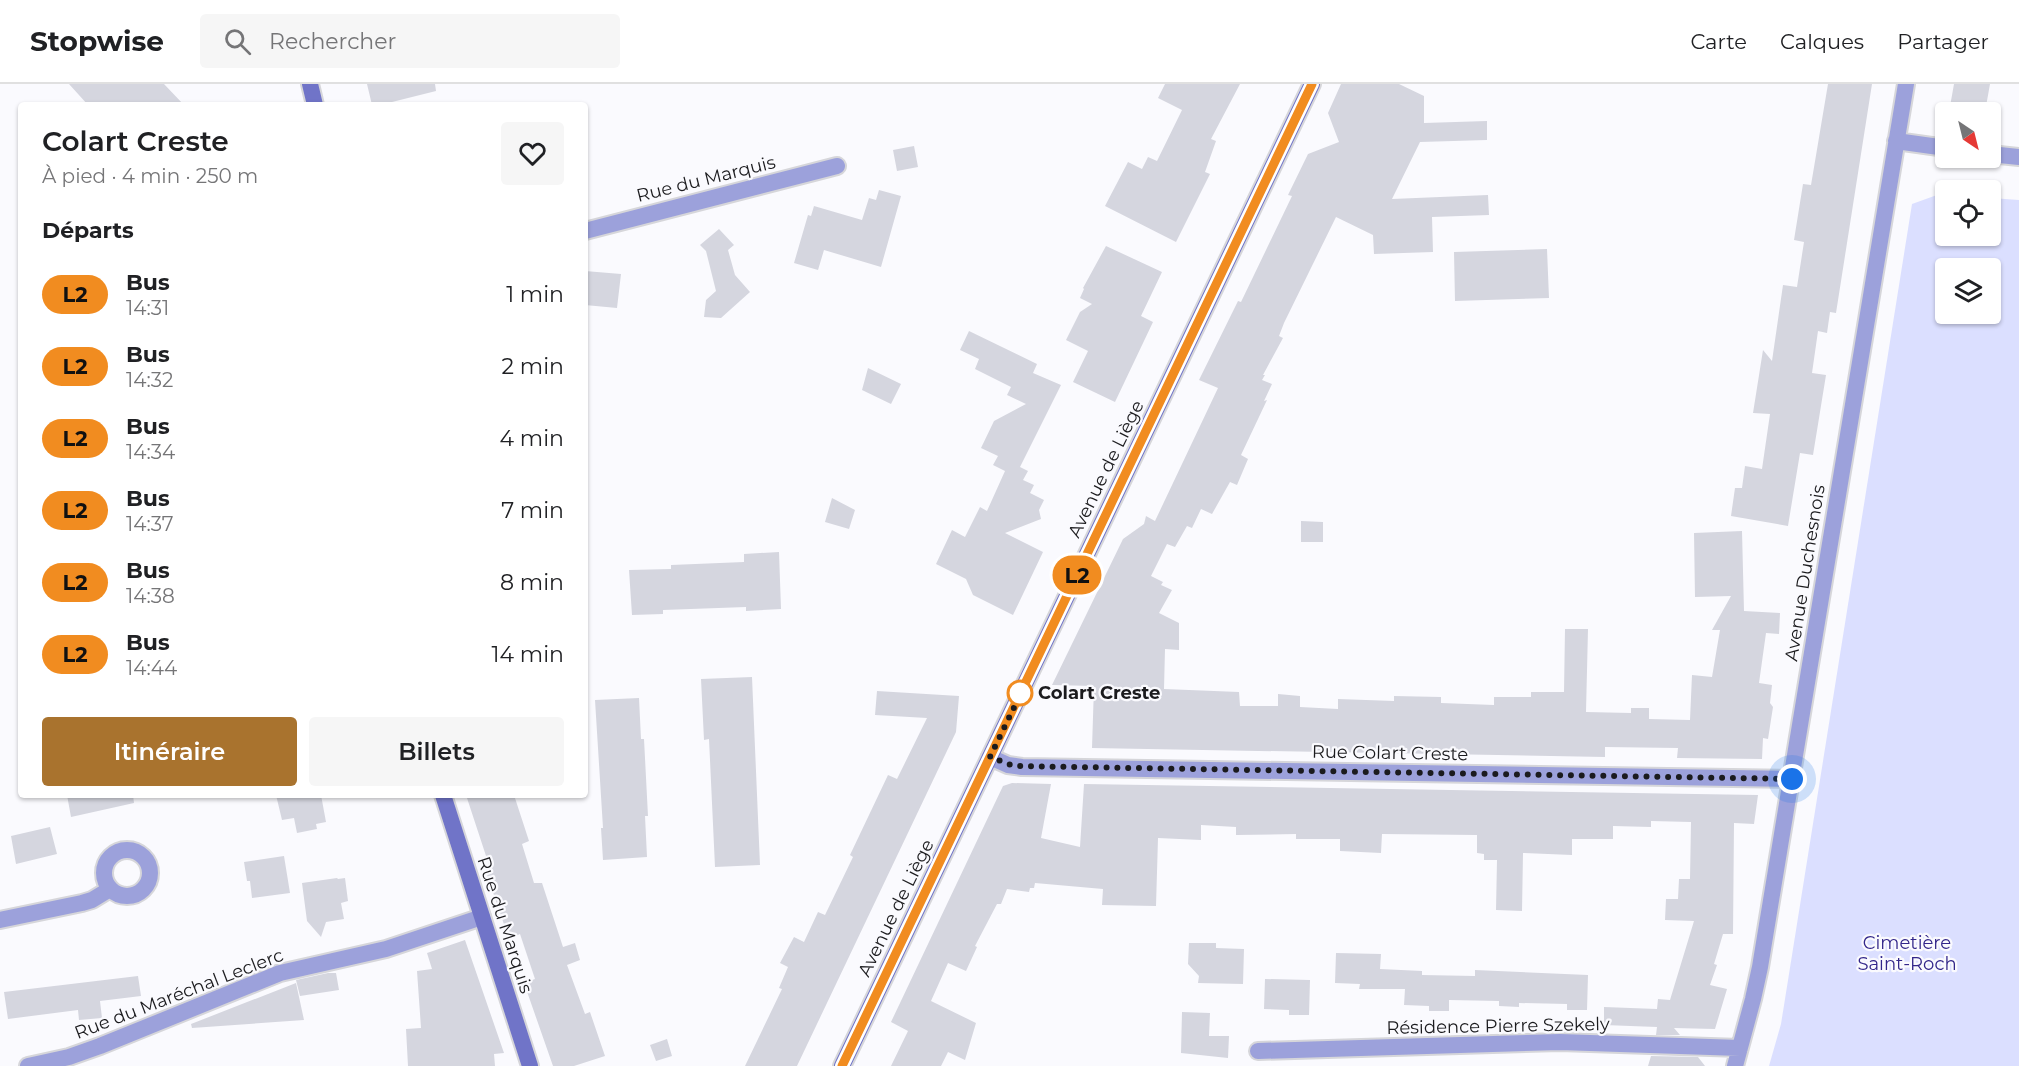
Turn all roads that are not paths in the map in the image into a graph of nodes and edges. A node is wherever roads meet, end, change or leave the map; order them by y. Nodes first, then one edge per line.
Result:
1 (310, 84) edge
2 (1312, 84) edge
3 (1906, 84) edge
4 (314, 102) edge
5 (1896, 141) junction
6 (1935, 146) edge
7 (2001, 155) edge
8 (2019, 157) edge
9 (837, 166) dead end
10 (588, 230) edge
11 (990, 757) junction
12 (1792, 779) junction
13 (444, 798) edge
14 (110, 889) dead end
15 (482, 917) junction
16 (0, 920) edge
17 (1740, 1048) junction
18 (1258, 1051) dead end
19 (28, 1066) edge
20 (530, 1066) edge
21 (842, 1066) edge
22 (1734, 1066) edge

1 - 4 main road
2 - 11 main road, Avenue de Liège
3 - 5 street, Avenue Duchesnois
5 - 6 street
5 - 12 street, Avenue Duchesnois
7 - 8 street
9 - 10 street, Rue du Marquis
11 - 12 street, Rue Colart Creste
11 - 21 main road, Avenue de Liège
12 - 17 street, Avenue Duchesnois
13 - 15 main road, Rue du Marquis
14 - 16 street
15 - 19 street, Rue du Maréchal Leclerc
15 - 20 main road, Rue du Marquis
17 - 18 street, Résidence Pierre Szekely
17 - 22 street, Avenue Duchesnois

